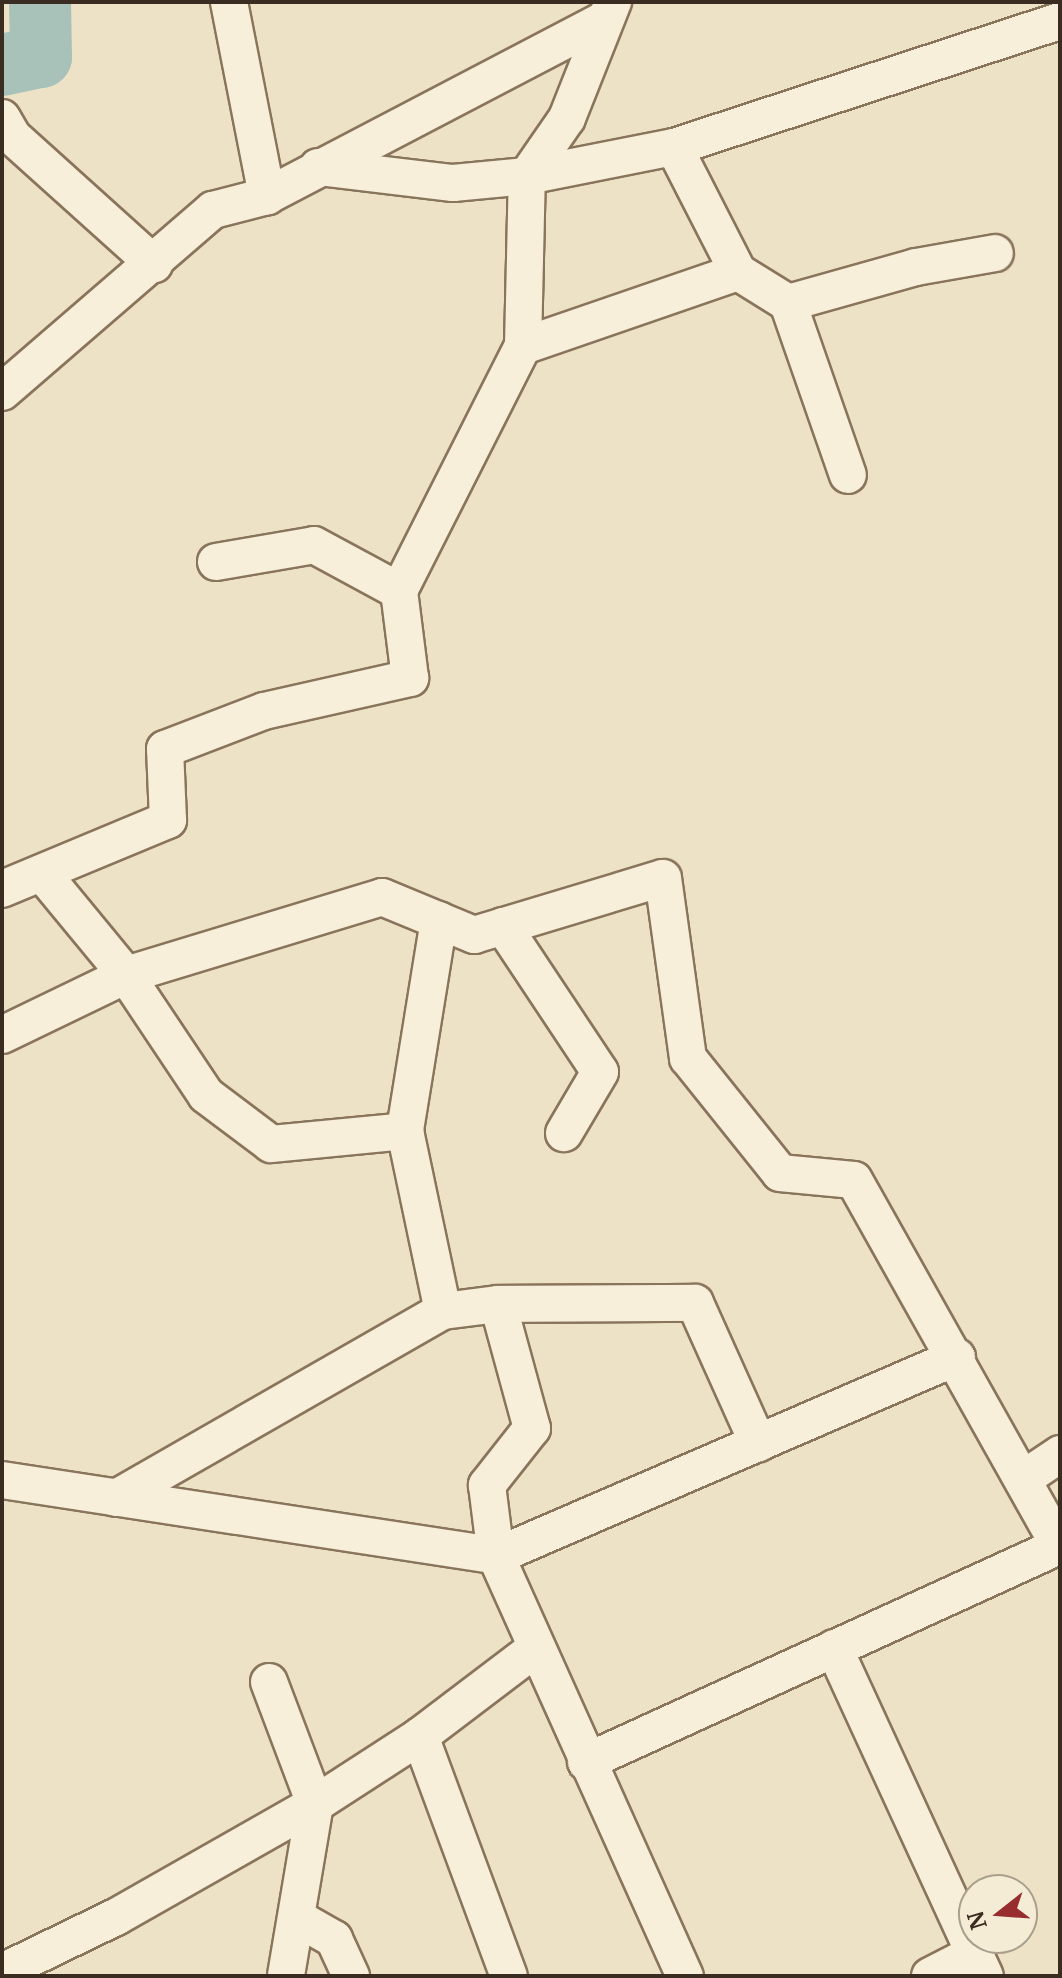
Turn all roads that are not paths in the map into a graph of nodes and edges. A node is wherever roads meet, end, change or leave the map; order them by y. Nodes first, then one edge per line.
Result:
1 (229, 2) edge
2 (607, 12) edge
3 (1060, 21) edge
4 (8, 128) edge
5 (674, 147) junction
6 (318, 167) junction
7 (527, 176) junction
8 (267, 196) junction
9 (995, 253) dead end
10 (154, 264) junction
11 (738, 272) junction
12 (788, 303) junction
13 (523, 346) junction
14 (2, 392) edge
15 (848, 475) dead end
16 (216, 562) dead end
17 (399, 591) junction
18 (42, 873) junction
19 (2, 889) edge
20 (439, 920) junction
21 (503, 926) junction
22 (126, 975) junction
23 (2, 1035) edge
24 (405, 1131) junction
25 (564, 1133) dead end
26 (498, 1304) junction
27 (443, 1311) junction
28 (957, 1357) junction
29 (758, 1443) junction
30 (1060, 1454) edge
31 (1023, 1479) junction
32 (2, 1480) edge
33 (116, 1498) junction
34 (1060, 1546) edge
35 (496, 1556) junction
36 (536, 1648) junction
37 (834, 1648) junction
38 (269, 1682) dead end
39 (420, 1736) junction
40 (586, 1762) junction
41 (315, 1804) junction
42 (297, 1918) junction
43 (980, 1965) edge
44 (2, 1972) edge
45 (286, 1976) edge
46 (351, 1976) edge
47 (509, 1976) edge
48 (685, 1976) edge
49 (930, 1976) edge

1 - 8 street
2 - 6 street
2 - 7 street
3 - 5 street
4 - 10 street
5 - 7 street
5 - 11 street
6 - 7 street
6 - 8 street
7 - 13 street
8 - 10 street
9 - 12 street
10 - 14 street
11 - 12 street
11 - 13 street
12 - 15 street
13 - 17 street
16 - 17 street
17 - 18 street
18 - 19 street
18 - 22 street
20 - 21 street
20 - 22 street
20 - 24 street
21 - 25 street
21 - 28 street
22 - 23 street
22 - 24 street
24 - 27 street
26 - 27 street
26 - 29 street
26 - 35 street
27 - 33 street
28 - 29 street
28 - 31 street
29 - 35 street
30 - 31 street
31 - 34 street
32 - 33 street
33 - 35 street
34 - 37 street
35 - 36 street
36 - 39 street
36 - 40 street
37 - 40 street
37 - 43 street
38 - 41 street
39 - 41 street
39 - 47 street
40 - 48 street
41 - 42 street
41 - 44 street
42 - 45 street
42 - 46 street
43 - 49 street

